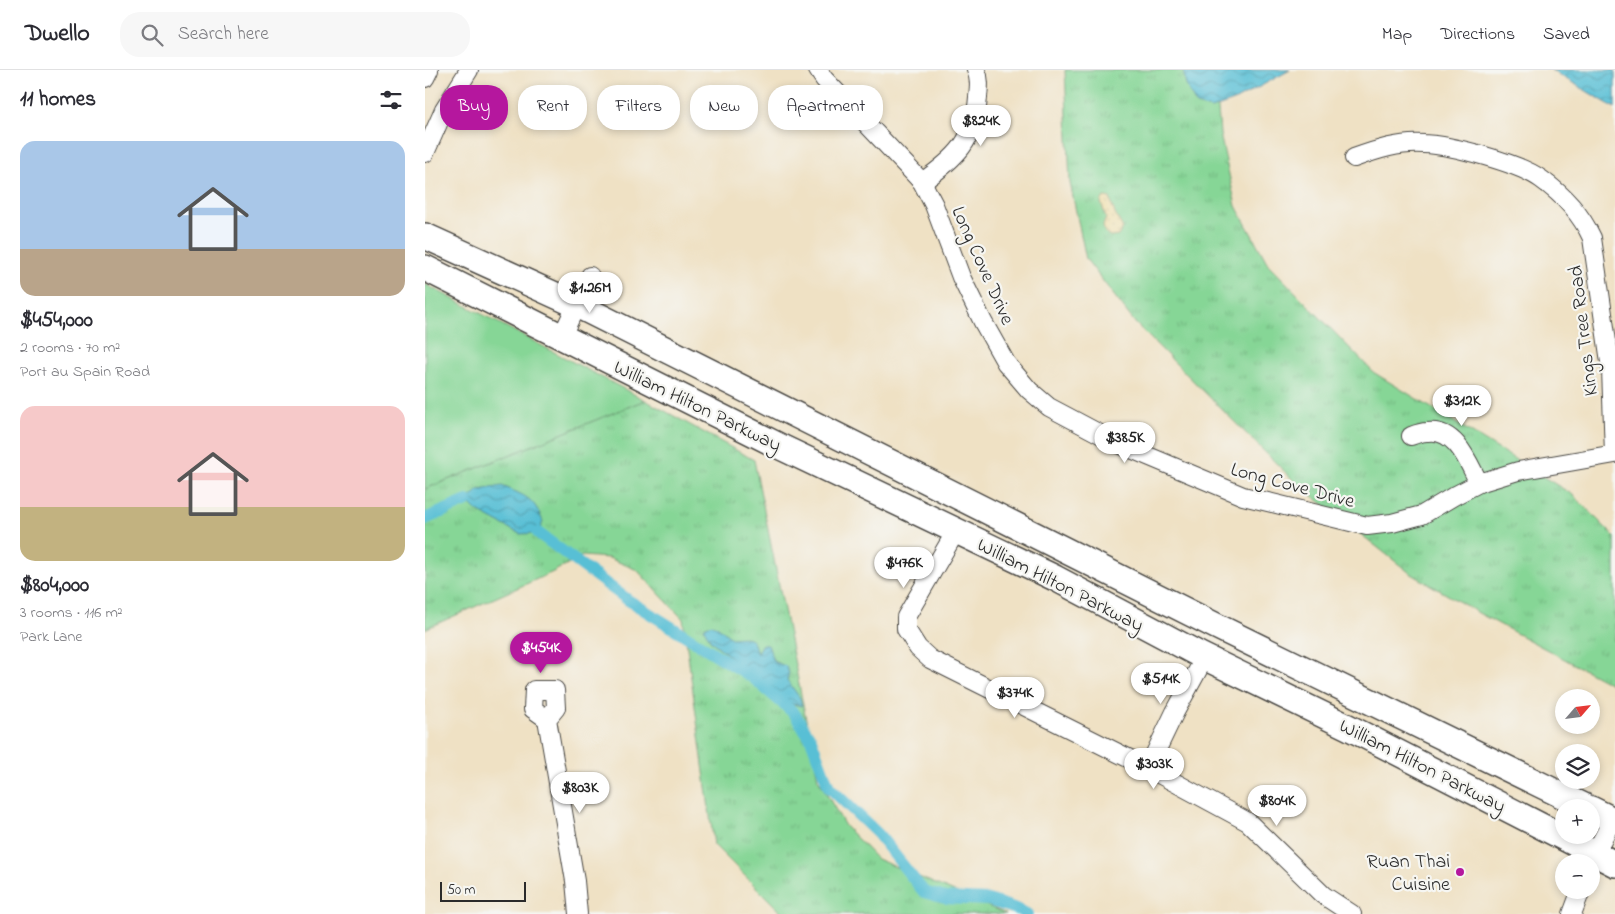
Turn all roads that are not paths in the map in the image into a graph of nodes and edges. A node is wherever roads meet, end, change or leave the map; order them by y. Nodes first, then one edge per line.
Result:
1 (429, 70) edge
2 (469, 70) edge
3 (818, 70) edge
4 (978, 74) edge
5 (425, 78) edge
6 (425, 153) edge
7 (1354, 158) dead end
8 (922, 182) junction
9 (425, 236) edge
10 (425, 268) edge
11 (590, 276) dead end
12 (577, 305) junction
13 (561, 338) junction
14 (1411, 436) dead end
15 (1614, 454) edge
16 (1479, 483) junction
17 (956, 531) junction
18 (1205, 657) junction
19 (1313, 673) junction
20 (547, 718) dead end
21 (1148, 768) junction
22 (1570, 799) edge
23 (1605, 839) edge
24 (1578, 899) edge
25 (577, 914) edge
26 (1353, 914) edge
27 (1572, 914) edge

1 - 5 street
2 - 6 street
3 - 8 street, Long Cove Drive
4 - 8 street
7 - 15 street, Kings Tree Road
8 - 16 street, Long Cove Drive
9 - 12 highway, William Hilton Parkway
10 - 13 highway, William Hilton Parkway
11 - 12 street
12 - 13 street
12 - 19 highway, William Hilton Parkway
13 - 17 highway, William Hilton Parkway
14 - 16 street
15 - 16 street, Long Cove Drive
17 - 18 highway, William Hilton Parkway
17 - 21 street
18 - 19 highway
18 - 21 street
18 - 23 highway, William Hilton Parkway
19 - 22 highway, William Hilton Parkway
20 - 25 street
21 - 26 street
24 - 27 street

